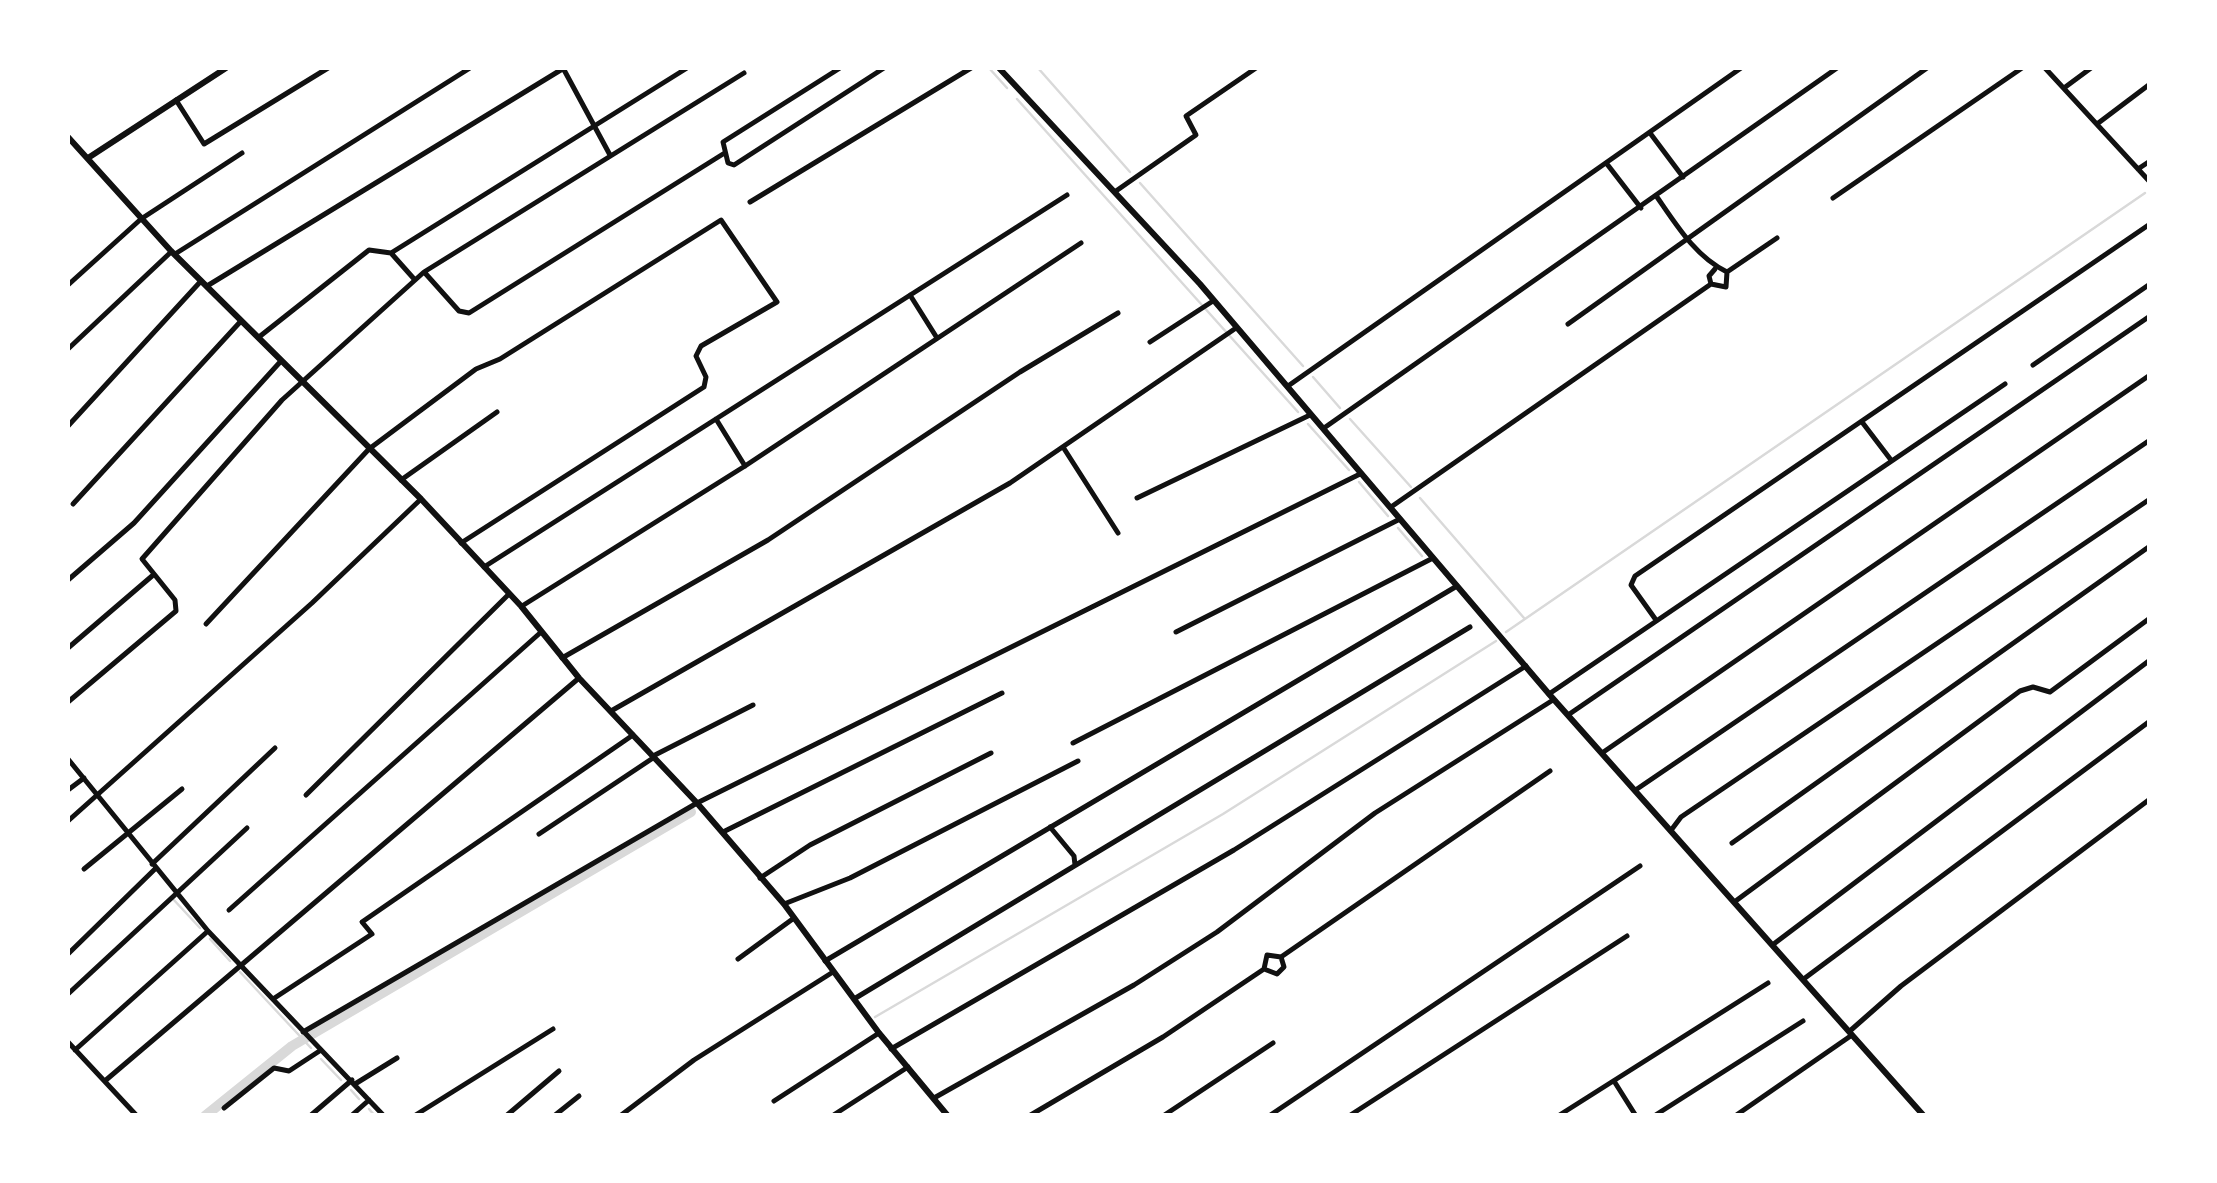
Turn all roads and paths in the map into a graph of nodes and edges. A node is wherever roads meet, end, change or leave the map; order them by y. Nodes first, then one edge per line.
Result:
1 (226, 68) edge
2 (328, 68) edge
3 (470, 68) edge
4 (564, 68) edge
5 (686, 68) edge
6 (840, 68) edge
7 (884, 68) edge
8 (970, 68) edge
9 (999, 68) edge
10 (1256, 68) edge
11 (1742, 68) edge
12 (1836, 68) edge
13 (1927, 68) edge
14 (2022, 68) edge
15 (2045, 68) edge
16 (2091, 68) edge
17 (744, 73) dead end
18 (2150, 84) edge
19 (2064, 88) junction
20 (176, 100) junction
21 (2097, 124) junction
22 (593, 127) junction
23 (1650, 133) junction
24 (68, 138) edge
25 (242, 154) dead end
26 (723, 154) junction
27 (610, 155) junction
28 (88, 158) junction
29 (2150, 161) edge
30 (1606, 164) junction
31 (2138, 169) junction
32 (1684, 177) junction
33 (2150, 182) edge
34 (1116, 191) junction
35 (1067, 195) dead end
36 (1656, 197) junction
37 (1834, 198) dead end
38 (750, 202) dead end
39 (1640, 208) junction
40 (141, 220) junction
41 (2150, 224) edge
42 (1777, 238) dead end
43 (1686, 239) junction
44 (1082, 243) dead end
45 (173, 252) junction
46 (390, 254) junction
47 (1715, 269) junction
48 (424, 272) junction
49 (1727, 272) junction
50 (415, 280) junction
51 (204, 283) junction
52 (1711, 284) junction
53 (2150, 284) edge
54 (68, 285) edge
55 (910, 296) junction
56 (1212, 301) junction
57 (1118, 313) dead end
58 (2150, 316) edge
59 (241, 322) junction
60 (1568, 324) dead end
61 (1230, 333) junction
62 (937, 338) junction
63 (258, 340) junction
64 (1150, 342) dead end
65 (68, 349) edge
66 (280, 360) junction
67 (2033, 364) dead end
68 (2150, 375) edge
69 (302, 383) junction
70 (2005, 384) dead end
71 (1288, 386) junction
72 (497, 412) dead end
73 (1310, 415) junction
74 (716, 419) junction
75 (1862, 422) junction
76 (68, 426) edge
77 (1322, 429) junction
78 (2150, 440) edge
79 (1063, 447) junction
80 (369, 449) junction
81 (1891, 461) junction
82 (745, 466) junction
83 (1360, 474) junction
84 (401, 480) junction
85 (1137, 498) dead end
86 (2150, 498) edge
87 (420, 499) junction
88 (73, 504) dead end
89 (1391, 507) junction
90 (1400, 518) junction
91 (1118, 533) dead end
92 (462, 543) junction
93 (2150, 546) edge
94 (1433, 558) junction
95 (484, 566) junction
96 (152, 576) junction
97 (68, 580) edge
98 (1457, 586) junction
99 (509, 594) junction
100 (521, 606) junction
101 (2150, 618) edge
102 (1656, 620) junction
103 (206, 624) dead end
104 (1470, 626) dead end
105 (540, 632) junction
106 (1176, 632) dead end
107 (68, 648) edge
108 (562, 658) junction
109 (2150, 660) edge
110 (1526, 666) junction
111 (579, 678) junction
112 (1002, 693) dead end
113 (1552, 697) junction
114 (68, 702) edge
115 (753, 705) dead end
116 (610, 711) junction
117 (1568, 716) junction
118 (2150, 722) edge
119 (633, 735) junction
120 (1073, 744) dead end
121 (274, 748) dead end
122 (1602, 752) junction
123 (991, 754) dead end
124 (654, 757) junction
125 (68, 760) edge
126 (1078, 761) dead end
127 (1550, 771) dead end
128 (84, 778) junction
129 (182, 788) dead end
130 (1638, 789) junction
131 (68, 790) edge
132 (97, 792) junction
133 (306, 795) dead end
134 (2150, 799) edge
135 (697, 803) junction
136 (68, 820) edge
137 (1050, 826) junction
138 (247, 828) dead end
139 (1672, 829) junction
140 (723, 832) junction
141 (129, 834) junction
142 (539, 834) dead end
143 (1732, 843) dead end
144 (1074, 865) junction
145 (154, 866) junction
146 (1640, 866) dead end
147 (84, 869) dead end
148 (760, 878) junction
149 (176, 894) junction
150 (1737, 900) junction
151 (784, 904) junction
152 (228, 910) dead end
153 (794, 918) junction
154 (208, 931) junction
155 (1627, 936) dead end
156 (1775, 943) junction
157 (68, 954) edge
158 (1282, 957) junction
159 (738, 960) dead end
160 (826, 961) junction
161 (240, 963) junction
162 (1264, 969) junction
163 (833, 972) junction
164 (1805, 978) junction
165 (1768, 983) dead end
166 (69, 992) edge
167 (854, 998) junction
168 (273, 999) junction
169 (1803, 1021) dead end
170 (553, 1029) dead end
171 (304, 1032) junction
172 (1852, 1032) junction
173 (879, 1033) junction
174 (68, 1042) edge
175 (1273, 1043) dead end
176 (321, 1049) junction
177 (892, 1049) junction
178 (75, 1050) junction
179 (397, 1058) dead end
180 (908, 1067) junction
181 (559, 1071) dead end
182 (106, 1080) junction
183 (1614, 1081) junction
184 (353, 1082) junction
185 (578, 1096) dead end
186 (934, 1098) junction
187 (369, 1100) junction
188 (774, 1101) dead end
189 (224, 1108) dead end
190 (942, 1108) junction
191 (137, 1116) edge
192 (310, 1116) edge
193 (351, 1116) edge
194 (384, 1116) edge
195 (414, 1116) edge
196 (506, 1116) edge
197 (554, 1116) edge
198 (620, 1116) edge
199 (832, 1116) edge
200 (931, 1116) edge
201 (948, 1116) edge
202 (1029, 1116) edge
203 (1163, 1116) edge
204 (1270, 1116) edge
205 (1350, 1116) edge
206 (1558, 1116) edge
207 (1636, 1116) edge
208 (1654, 1116) edge
209 (1735, 1116) edge
210 (1924, 1116) edge

1 - 20 street
2 - 20 street
3 - 45 street
4 - 22 street
4 - 51 street
5 - 22 street
6 - 26 street
7 - 26 street
8 - 38 street
9 - 34 street
10 - 34 street
11 - 23 street
12 - 32 street
13 - 43 street
14 - 37 street
15 - 19 street
16 - 19 street
17 - 27 street
18 - 21 street
19 - 21 street
20 - 28 street
21 - 31 street
22 - 27 street
22 - 46 street
23 - 30 street
23 - 32 street
24 - 28 street
25 - 40 street
26 - 48 street
27 - 48 street
28 - 40 street
29 - 31 street
30 - 39 street
30 - 71 street
31 - 33 street
32 - 36 street
34 - 56 street
35 - 55 street
36 - 39 street
36 - 43 street
39 - 77 street
40 - 45 street
40 - 54 street
41 - 75 street
42 - 49 street
43 - 47 street
43 - 60 street
44 - 62 street
45 - 51 street
45 - 65 street
46 - 50 street
46 - 63 street
47 - 49 street
47 - 52 street
48 - 50 street
49 - 52 street
50 - 69 street
51 - 59 street
51 - 76 street
52 - 89 street
53 - 67 street
55 - 62 street
55 - 74 street
56 - 61 street
56 - 64 street
57 - 108 street
58 - 117 street
59 - 63 street
59 - 88 street
61 - 71 street
61 - 79 street
62 - 82 street
63 - 66 street
66 - 69 street
66 - 97 street
68 - 122 street
69 - 80 street
69 - 96 street
70 - 81 street
71 - 73 street
72 - 84 street
73 - 77 street
73 - 85 street
74 - 82 street
74 - 95 street
75 - 81 street
75 - 102 street
77 - 83 street
78 - 130 street
79 - 91 street
79 - 116 street
80 - 84 street
80 - 92 street
80 - 103 street
81 - 102 street
82 - 100 street
83 - 89 street
83 - 135 street
84 - 87 street
86 - 139 street
87 - 92 street
87 - 132 street
89 - 90 street
90 - 94 street
90 - 106 street
92 - 95 street
93 - 143 street
94 - 98 street
94 - 120 street
95 - 99 street
96 - 107 street
96 - 114 street
98 - 110 street
98 - 137 street
99 - 100 street
99 - 133 street
100 - 105 street
101 - 150 street
102 - 113 street
104 - 144 street
105 - 108 street
105 - 152 street
108 - 111 street
109 - 156 street
110 - 113 street
110 - 177 street
111 - 116 street
111 - 161 street
112 - 140 street
113 - 117 street
113 - 186 street
115 - 124 street
116 - 119 street
117 - 122 street
118 - 164 street
119 - 124 street
119 - 168 street
121 - 145 street
122 - 130 street
123 - 148 street
124 - 135 street
124 - 142 street
125 - 128 street
126 - 151 street
127 - 158 street
128 - 131 street
128 - 132 street
129 - 141 street
130 - 139 street
132 - 136 street
132 - 141 street
134 - 172 street
135 - 140 street
135 - 171 street
137 - 144 street
137 - 160 street
138 - 149 street
139 - 150 street
140 - 148 street
141 - 145 street
141 - 147 street
144 - 167 street
145 - 149 street
145 - 157 street
146 - 204 street
148 - 151 street
149 - 154 street
149 - 166 street
150 - 156 street
151 - 153 street
153 - 159 street
153 - 160 street
154 - 161 street
154 - 178 street
155 - 205 street
156 - 164 street
158 - 162 street
158 - 162 street
160 - 163 street
161 - 168 street
161 - 182 street
162 - 202 street
163 - 167 street
163 - 198 street
164 - 172 street
165 - 183 street
167 - 173 street
168 - 171 street
169 - 208 street
170 - 195 street
171 - 176 street
172 - 209 street
172 - 210 street
173 - 177 street
173 - 188 street
174 - 178 street
175 - 203 street
176 - 184 street
176 - 189 street
177 - 180 street
178 - 182 street
179 - 184 street
180 - 186 street
180 - 199 street
181 - 196 street
182 - 191 street
183 - 206 street
183 - 207 street
184 - 187 street
184 - 192 street
185 - 197 street
186 - 190 street
187 - 193 street
187 - 194 street
190 - 200 street
190 - 201 street

